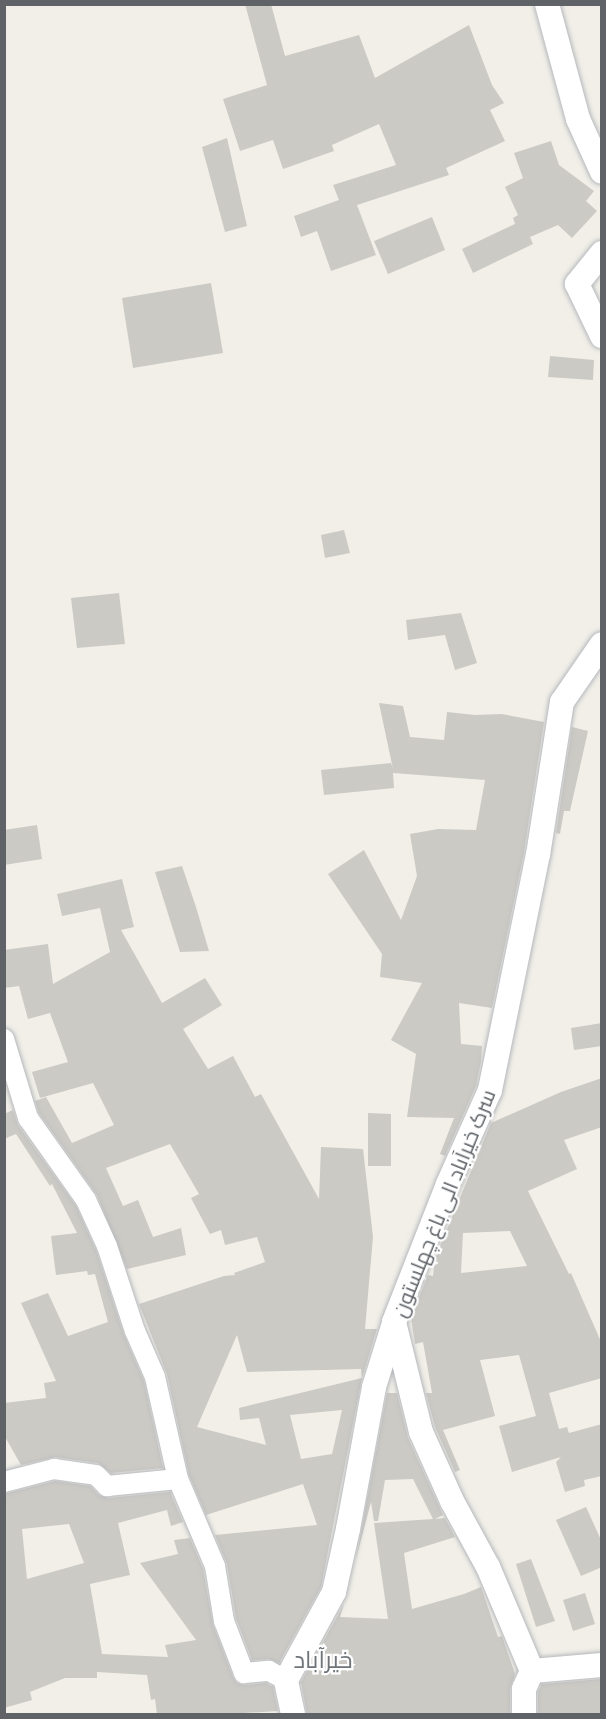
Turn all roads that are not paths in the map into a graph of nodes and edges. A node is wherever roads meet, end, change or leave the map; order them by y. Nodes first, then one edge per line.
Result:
1 (547, 4) edge
2 (602, 172) edge
3 (602, 253) edge
4 (602, 336) edge
5 (602, 644) edge
6 (4, 1039) edge
7 (394, 1322) junction
8 (178, 1479) junction
9 (4, 1482) edge
10 (602, 1665) edge
11 (532, 1671) junction
12 (286, 1680) junction
13 (292, 1714) edge
14 (524, 1714) edge

1 - 2 street
3 - 4 street
5 - 7 street, سرک خیرآباد الی باغ چهلستون
6 - 8 street
7 - 11 street, سرک خیرآباد الی باغ چهلستون
7 - 12 street
8 - 9 street
8 - 12 street
10 - 11 street
11 - 14 street
12 - 13 street

